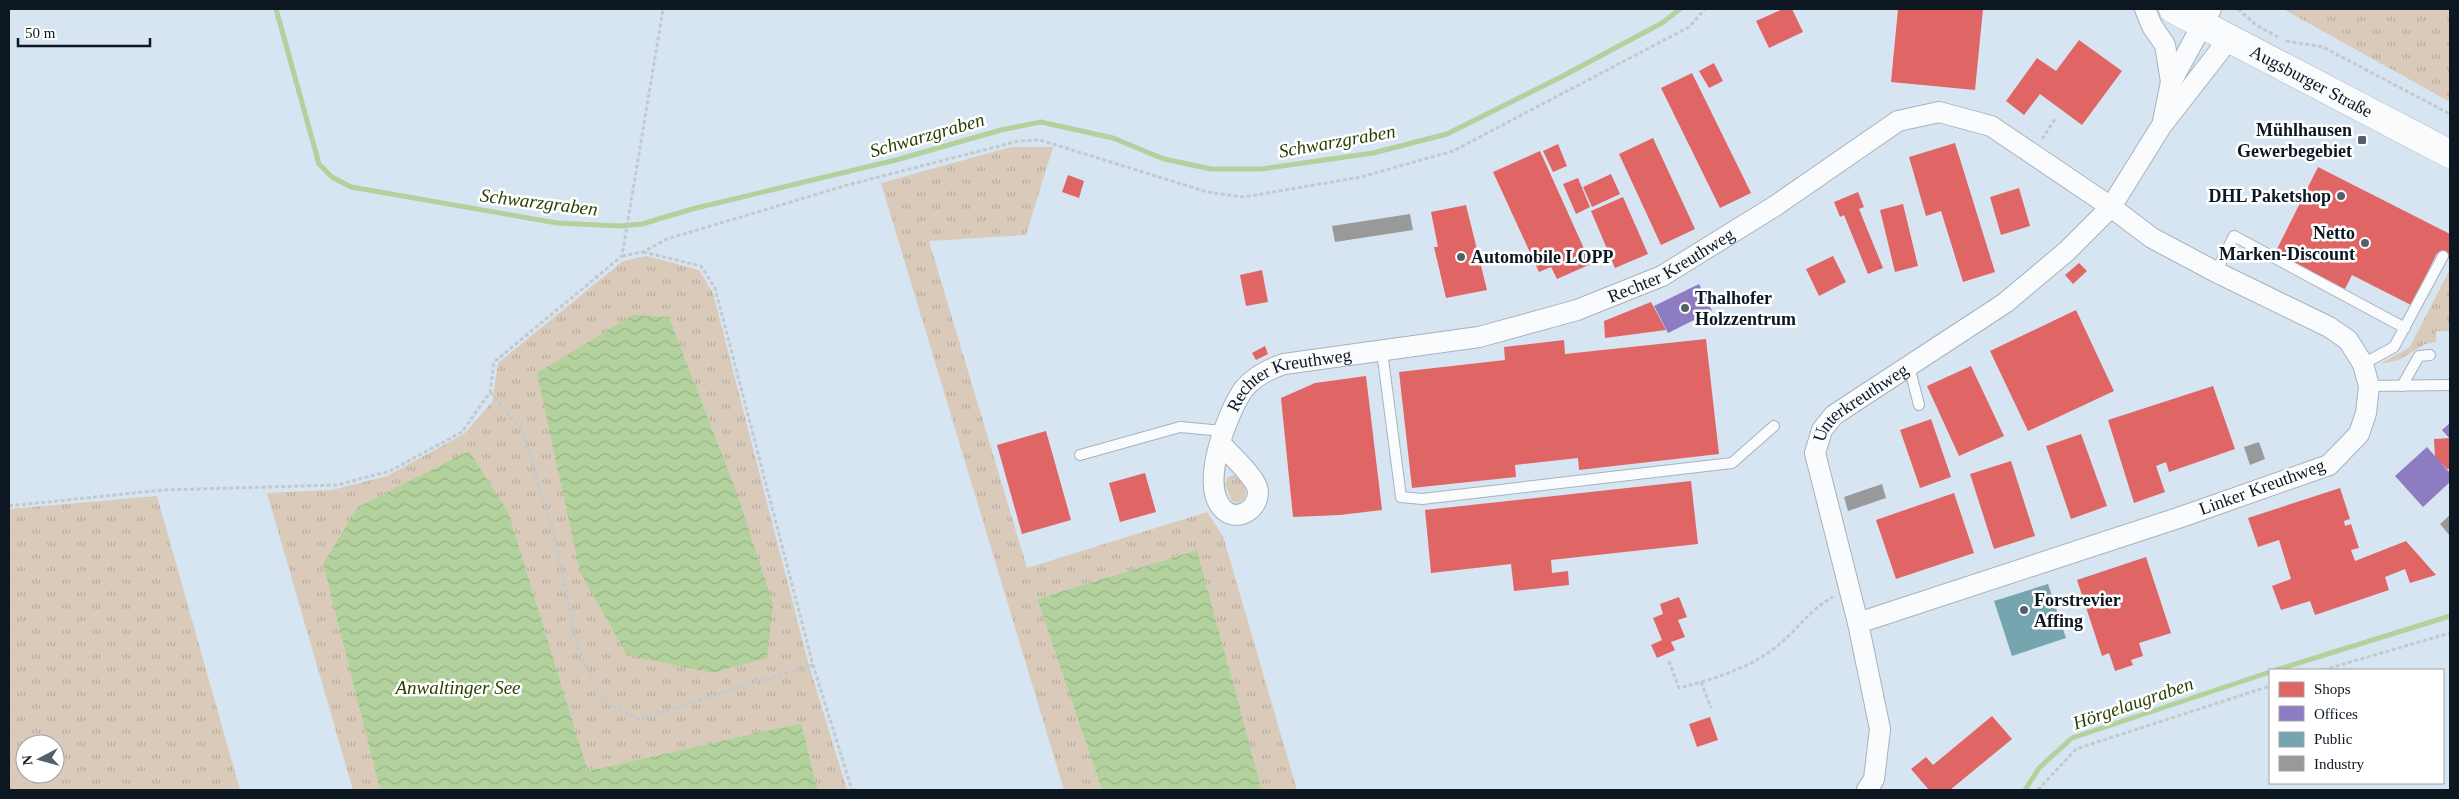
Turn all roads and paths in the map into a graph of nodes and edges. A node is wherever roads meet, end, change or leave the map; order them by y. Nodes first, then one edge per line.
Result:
1 (663, 9) edge
2 (1705, 9) edge
3 (2145, 9) edge
4 (2173, 9) edge
5 (2238, 9) edge
6 (2207, 17) edge
7 (2228, 39) junction
8 (2171, 82) junction
9 (2450, 114) edge
10 (2055, 119) dead end
11 (2162, 125) junction
12 (2032, 154) junction
13 (2450, 154) edge
14 (2111, 207) junction
15 (643, 252) junction
16 (622, 256) junction
17 (2444, 256) dead end
18 (2216, 272) junction
19 (2405, 328) junction
20 (1382, 351) junction
21 (2430, 355) dead end
22 (2363, 364) junction
23 (1909, 366) junction
24 (2450, 385) edge
25 (2369, 386) junction
26 (2402, 386) junction
27 (490, 392) junction
28 (1920, 405) dead end
29 (1774, 426) dead end
30 (1222, 437) joint
31 (1080, 455) dead end
32 (9, 506) edge
33 (1848, 589) junction
34 (1858, 623) junction
35 (2450, 633) edge
36 (1668, 661) dead end
37 (813, 666) junction
38 (2326, 669) edge
39 (1701, 682) junction
40 (2269, 686) edge
41 (1711, 708) dead end
42 (852, 790) edge
43 (1867, 790) edge
44 (2038, 790) edge

1 - 16 path
2 - 15 path
3 - 8 street, Unterkreuthweg
4 - 6 main road, Augsburger Straße
5 - 9 path
6 - 7 main road, Augsburger Straße
6 - 8 street, Unterkreuthweg
7 - 11 street, Unterkreuthweg
7 - 13 main road, Augsburger Straße
8 - 11 street, Unterkreuthweg
10 - 12 path
11 - 14 street, Unterkreuthweg
12 - 14 street, Rechter Kreuthweg
12 - 20 street, Rechter Kreuthweg
14 - 18 street, Linker Kreuthweg
14 - 23 street, Unterkreuthweg
15 - 16 path
15 - 37 path
16 - 27 path
17 - 19 lane
18 - 19 lane
18 - 22 street, Linker Kreuthweg
19 - 22 lane
20 - 29 lane
20 - 30 street, Rechter Kreuthweg
21 - 26 lane
22 - 25 street, Linker Kreuthweg
23 - 28 lane
23 - 33 street, Unterkreuthweg
24 - 26 lane
25 - 26 lane
25 - 34 street, Linker Kreuthweg
27 - 32 path
27 - 37 path
30 - 31 lane
33 - 34 street, Unterkreuthweg
33 - 39 path
34 - 43 street, Unterkreuthweg
35 - 38 path
36 - 39 path
37 - 42 path
39 - 41 path
40 - 44 path

